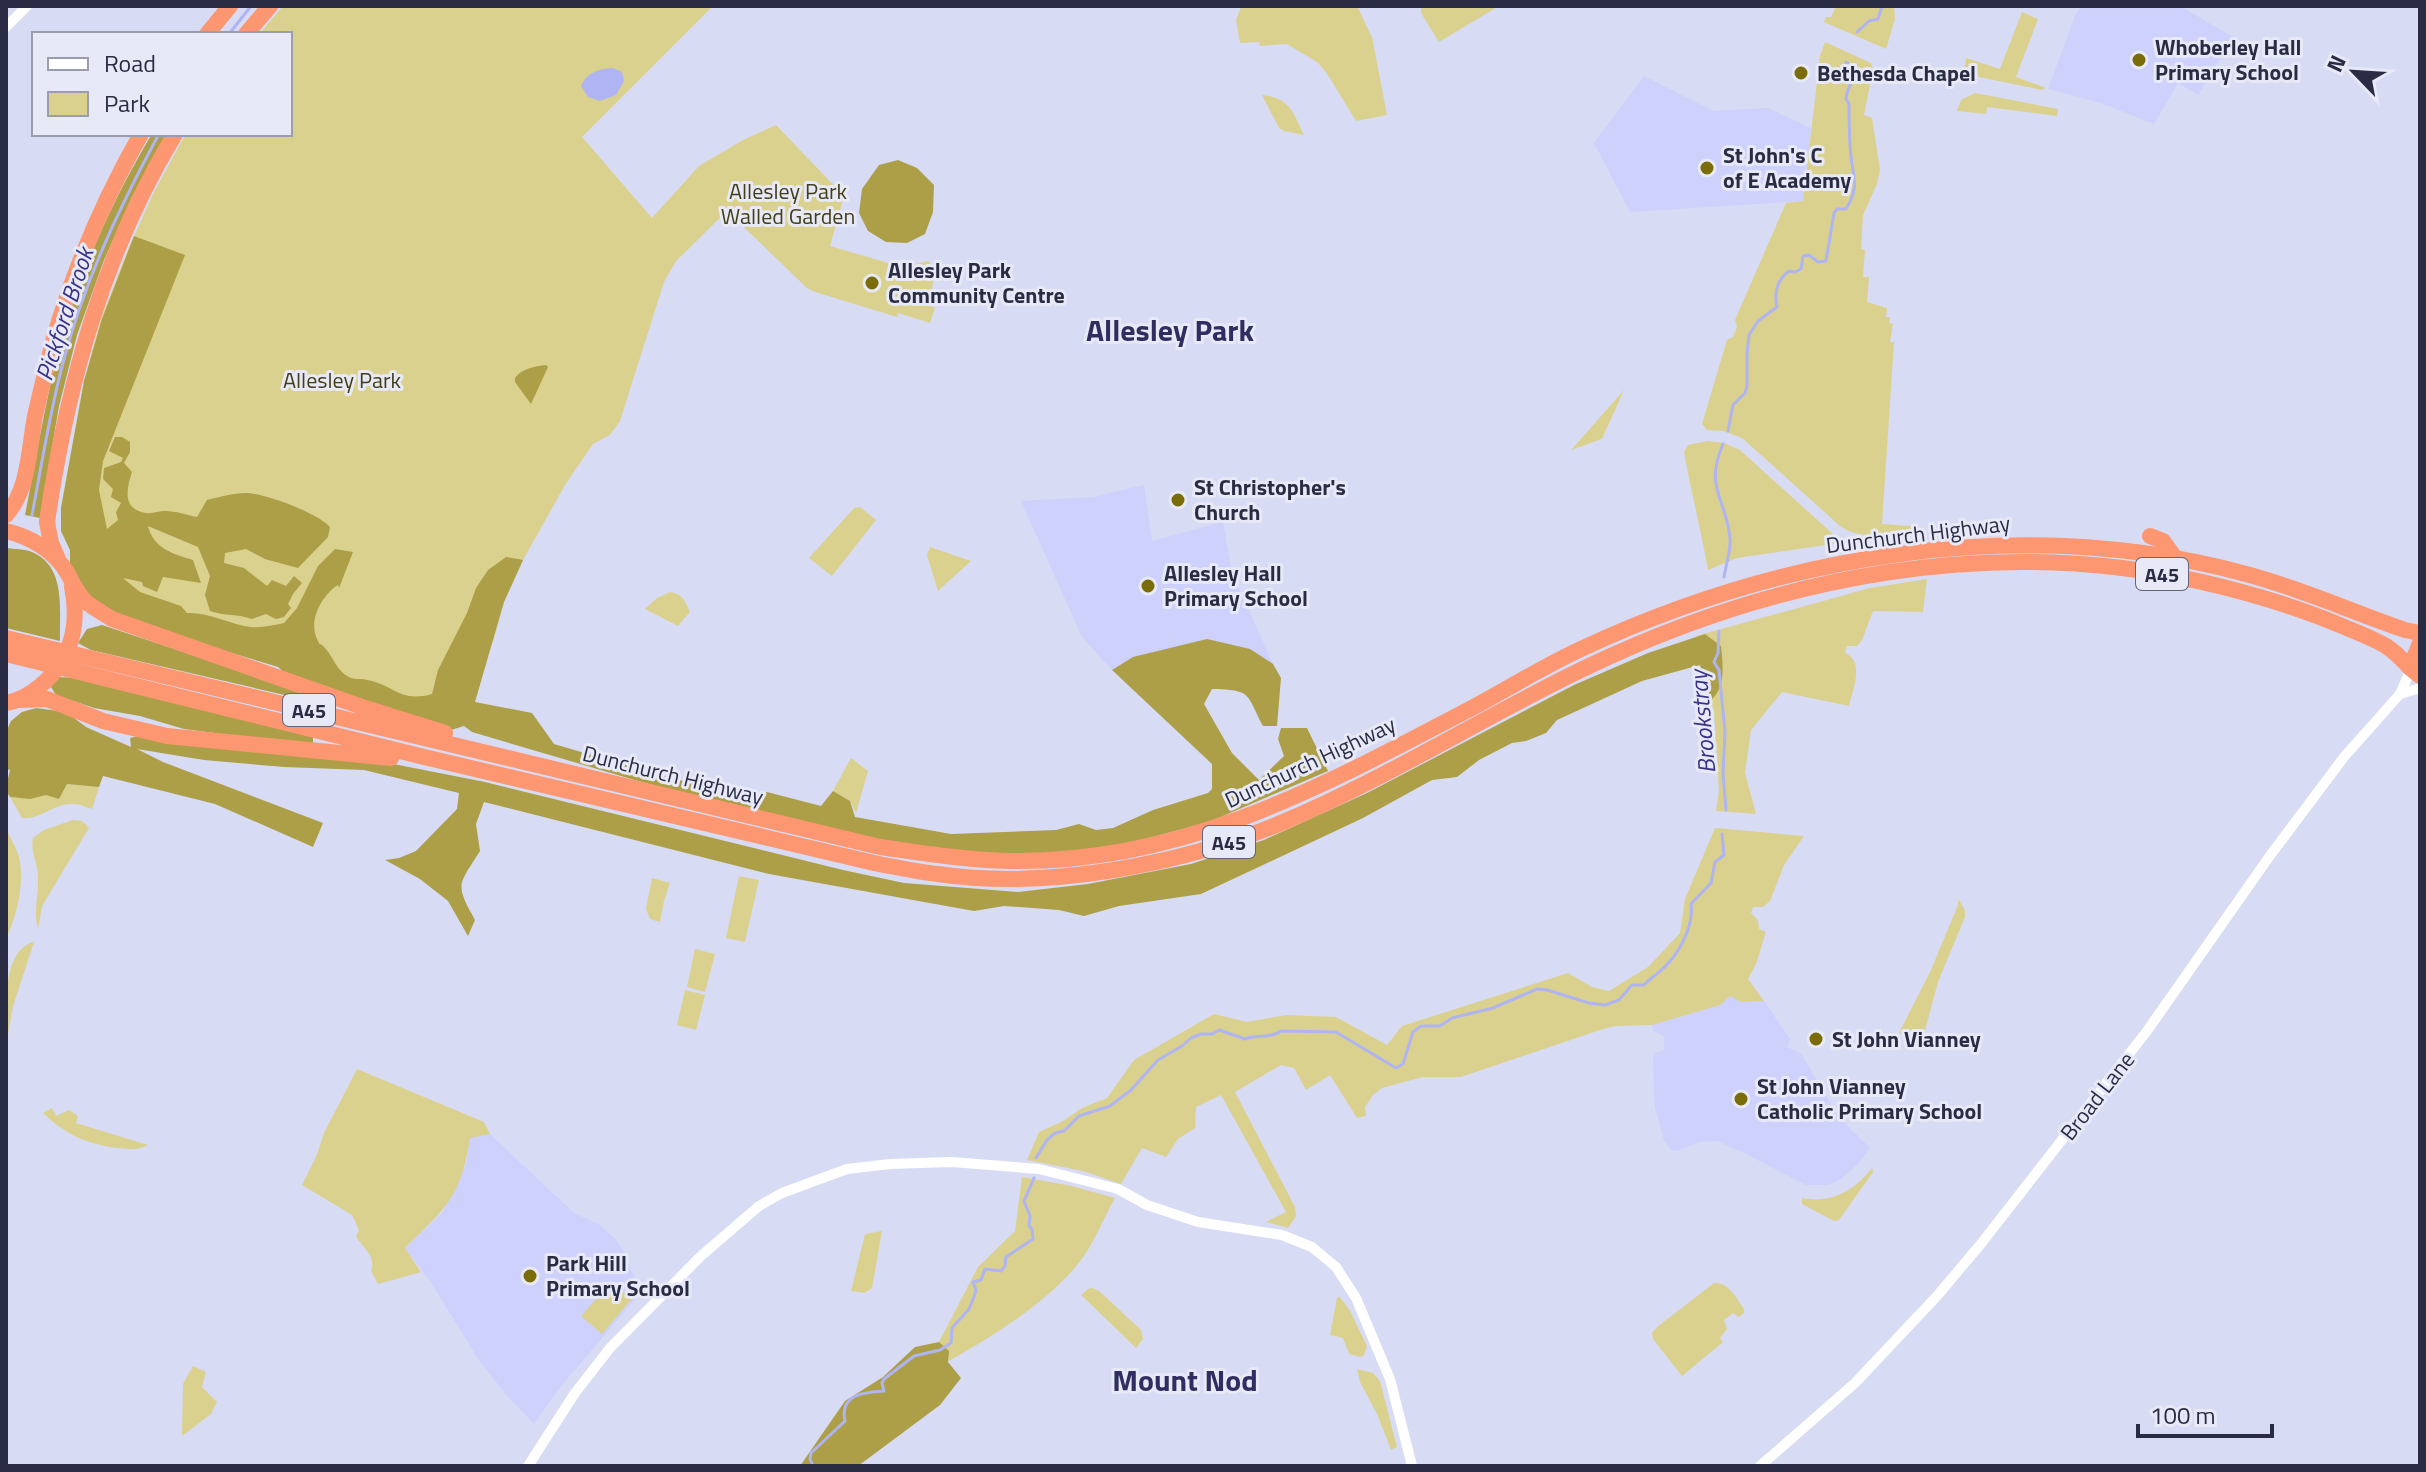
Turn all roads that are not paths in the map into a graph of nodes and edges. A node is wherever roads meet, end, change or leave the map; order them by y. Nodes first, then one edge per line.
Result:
1 (27, 6) edge
2 (230, 6) edge
3 (270, 6) edge
4 (6, 27) edge
5 (209, 32) edge
6 (248, 32) edge
7 (140, 136) edge
8 (174, 136) edge
9 (6, 515) edge
10 (6, 531) edge
11 (2150, 536) dead end
12 (2176, 559) junction
13 (62, 565) junction
14 (71, 581) junction
15 (2420, 633) edge
16 (6, 638) edge
17 (2420, 643) edge
18 (6, 654) edge
19 (40, 654) junction
20 (86, 666) junction
21 (2414, 671) edge
22 (2420, 688) edge
23 (2400, 694) junction
24 (13, 702) edge
25 (420, 756) junction
26 (529, 763) junction
27 (528, 1466) edge
28 (1412, 1466) edge
29 (1760, 1466) edge

1 - 4 street
2 - 5 highway
3 - 6 highway
7 - 9 highway
8 - 13 highway
10 - 13 highway
11 - 12 highway
12 - 15 highway, Dunchurch Highway / A45
12 - 26 highway, Dunchurch Highway / A45
13 - 14 highway
14 - 24 highway
14 - 26 highway
16 - 19 highway, Dunchurch Highway / A45
17 - 21 highway
18 - 19 highway, Dunchurch Highway / A45
19 - 20 highway, Dunchurch Highway / A45
20 - 25 highway, Dunchurch Highway / A45
20 - 26 highway, Dunchurch Highway / A45
21 - 23 street, Broad Lane
21 - 25 highway, Dunchurch Highway / A45
22 - 23 street
23 - 29 street, Broad Lane
24 - 25 highway
27 - 28 street

